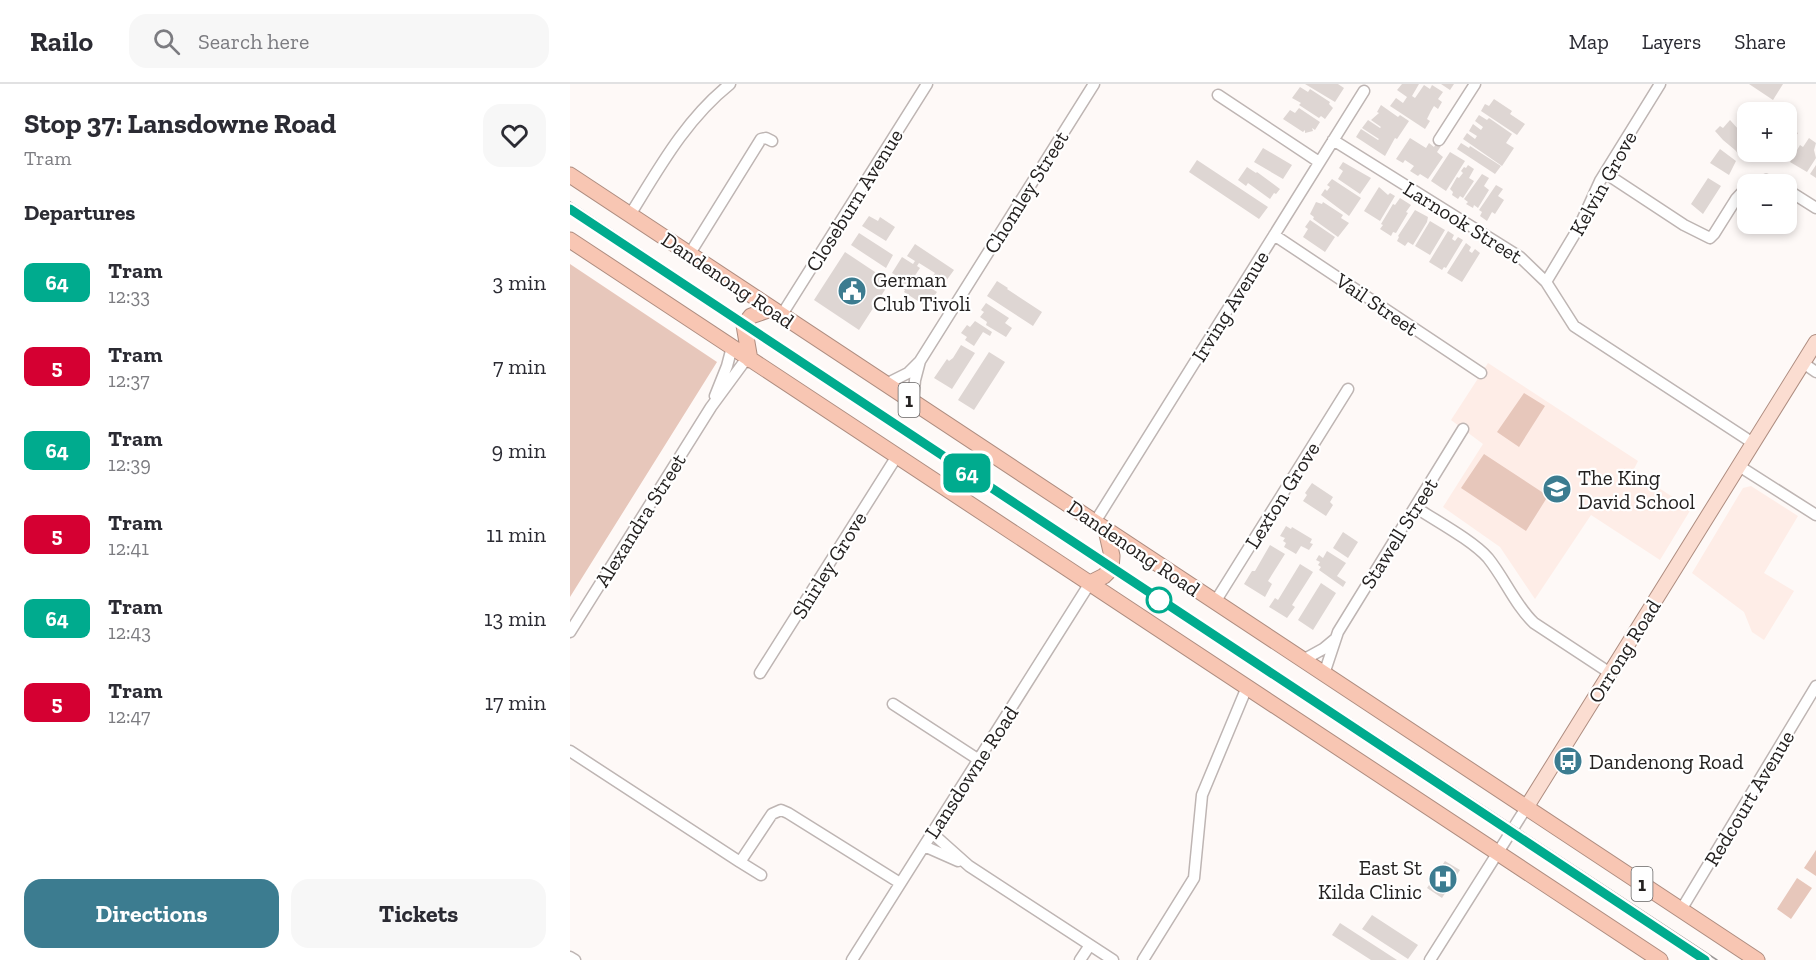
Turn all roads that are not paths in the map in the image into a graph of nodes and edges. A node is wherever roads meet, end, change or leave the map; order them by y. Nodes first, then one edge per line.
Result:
1 (730, 84) edge
2 (927, 84) edge
3 (1094, 84) edge
4 (1475, 84) edge
5 (1660, 84) edge
6 (1364, 91) dead end
7 (1218, 95) dead end
8 (1333, 140) junction
9 (1439, 140) dead end
10 (772, 141) dead end
11 (1320, 162) junction
12 (1605, 173) junction
13 (570, 176) edge
14 (1797, 196) edge
15 (1737, 201) edge
16 (1816, 208) edge
17 (630, 215) junction
18 (1274, 235) junction
19 (570, 240) edge
20 (689, 255) junction
21 (1545, 282) junction
22 (776, 313) junction
23 (1816, 342) edge
24 (732, 347) junction
25 (749, 359) junction
26 (920, 361) junction
27 (1803, 363) junction
28 (1816, 372) edge
29 (1480, 373) dead end
30 (886, 384) junction
31 (1348, 389) dead end
32 (913, 402) junction
33 (711, 407) junction
34 (1463, 429) dead end
35 (1753, 443) junction
36 (897, 456) junction
37 (1739, 466) junction
38 (1415, 507) junction
39 (1816, 515) edge
40 (1101, 526) junction
41 (1090, 584) junction
42 (1215, 602) junction
43 (570, 632) edge
44 (1335, 638) junction
45 (1303, 660) junction
46 (760, 673) dead end
47 (1610, 673) junction
48 (1324, 674) junction
49 (1816, 686) edge
50 (1247, 687) junction
51 (893, 704) dead end
52 (570, 751) edge
53 (979, 760) junction
54 (1526, 808) junction
55 (932, 833) junction
56 (924, 846) junction
57 (1497, 853) junction
58 (740, 862) junction
59 (969, 866) junction
60 (760, 875) dead end
61 (900, 883) junction
62 (1681, 910) junction
63 (1090, 945) junction
64 (570, 957) edge
65 (575, 960) edge
66 (852, 960) edge
67 (1080, 960) edge
68 (1113, 960) edge
69 (1143, 960) edge
70 (1430, 960) edge
71 (1660, 960) edge
72 (1757, 960) edge

1 - 17 street
2 - 22 street, Closeburn Avenue
3 - 26 street, Chomley Street
4 - 9 street
5 - 12 street, Kelvin Grove
6 - 8 street, Irving Avenue
7 - 11 street
8 - 11 street, Irving Avenue
8 - 21 street, Larnook Street
10 - 20 street
11 - 18 street, Irving Avenue
12 - 15 street
12 - 21 street, Kelvin Grove
13 - 17 highway, Dandenong Road / 1
14 - 16 street
17 - 20 highway, Dandenong Road / 1
18 - 29 street, Vail Street
18 - 40 street, Irving Avenue
19 - 24 highway
20 - 22 highway, Dandenong Road / 1
21 - 35 street, Larnook Street
22 - 25 highway
22 - 30 highway, Dandenong Road / 1
23 - 27 main road, Orrong Road
24 - 25 highway
24 - 33 street, Alexandra Street
25 - 33 street, Alexandra Street
25 - 36 highway
26 - 30 street, Chomley Street
26 - 32 street, Chomley Street
27 - 28 street
27 - 35 main road, Orrong Road
30 - 32 highway, Dandenong Road / 1
31 - 42 street, Lexton Grove
32 - 40 highway, Dandenong Road / 1
33 - 43 street, Alexandra Street
34 - 38 street, Stawell Street
35 - 37 main road, Orrong Road
36 - 41 highway
36 - 46 street, Shirley Grove
37 - 39 street
37 - 47 main road, Orrong Road
38 - 44 street, Stawell Street
38 - 47 street
40 - 41 highway
40 - 42 highway, Dandenong Road / 1
41 - 50 highway
41 - 53 street, Lansdowne Road
42 - 45 highway, Dandenong Road / 1
44 - 45 street, Stawell Street
44 - 48 street, Stawell Street
45 - 48 highway, Dandenong Road / 1
47 - 54 main road, Orrong Road
48 - 54 highway, Dandenong Road / 1
49 - 62 street, Redcourt Avenue
50 - 57 highway
50 - 69 street
51 - 53 street
52 - 58 street
53 - 55 street, Lansdowne Road
54 - 57 street, Orrong Road
54 - 62 highway, Dandenong Road / 1
55 - 56 street, Lansdowne Road
55 - 59 street
56 - 59 street
56 - 61 street, Lansdowne Road
57 - 70 street, Orrong Road
57 - 71 highway
58 - 60 street
58 - 61 street
59 - 63 street
61 - 66 street, Lansdowne Road
62 - 72 highway, Dandenong Road / 1
63 - 67 street
63 - 68 street
64 - 65 street

